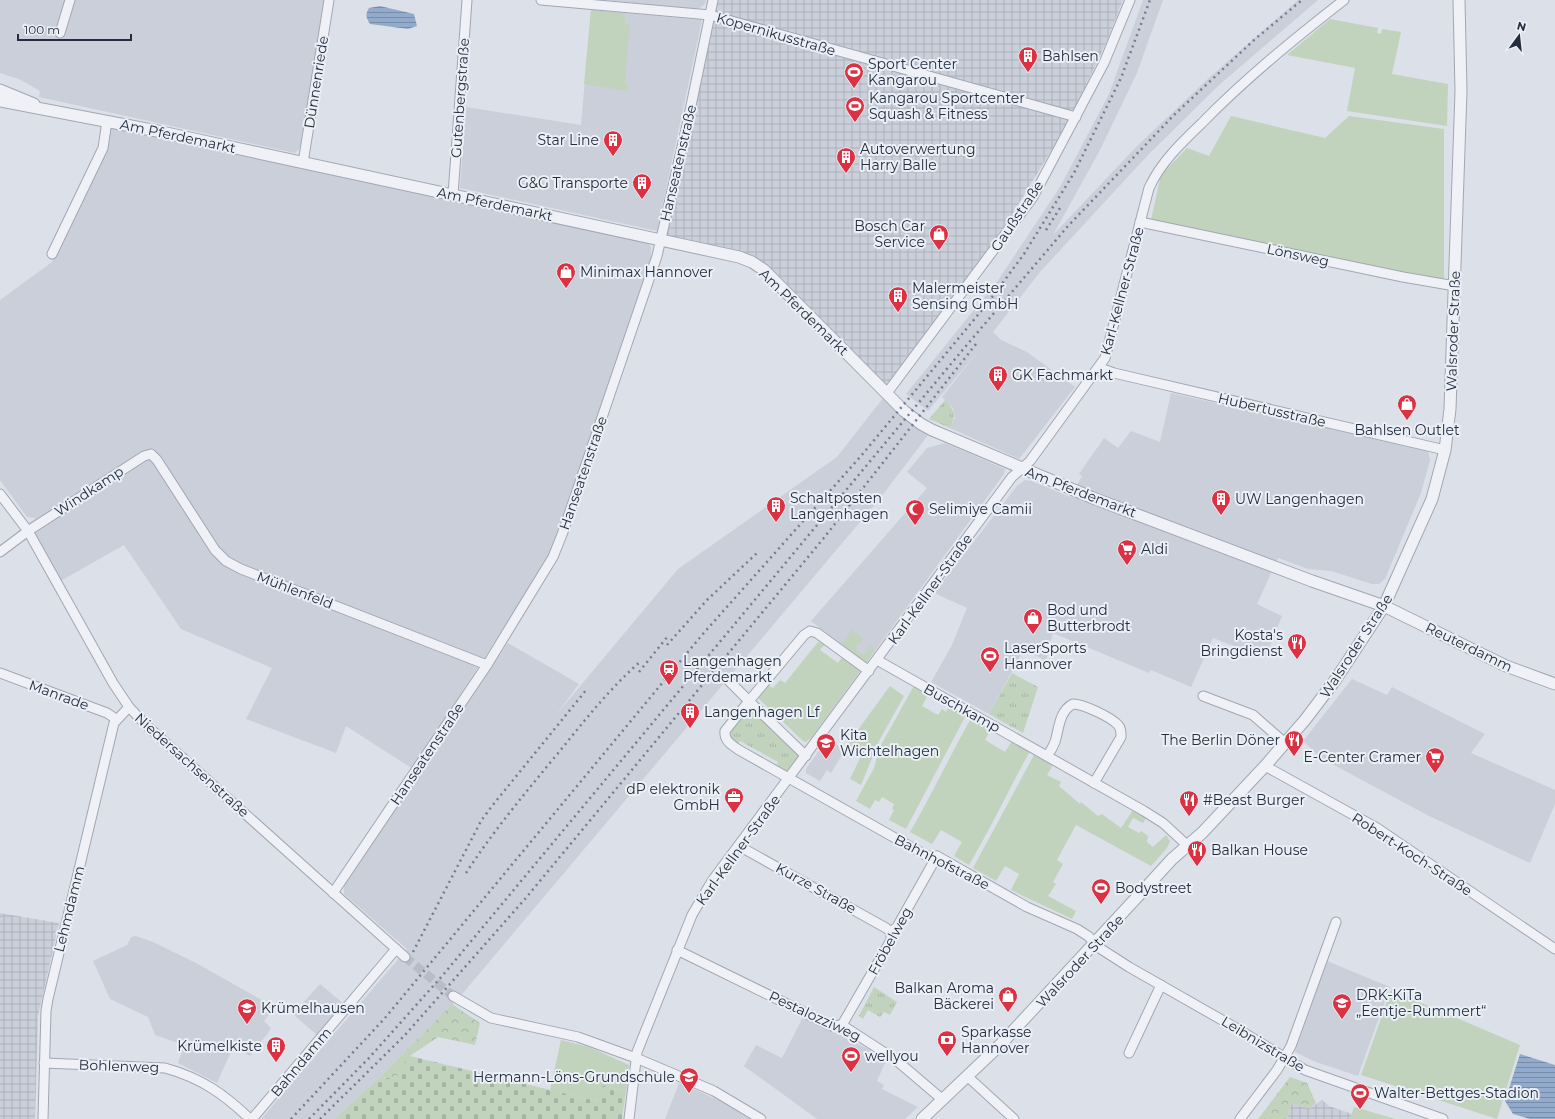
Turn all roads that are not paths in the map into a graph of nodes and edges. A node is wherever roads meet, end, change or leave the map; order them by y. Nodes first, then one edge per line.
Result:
1 (70, 0) edge
2 (329, 0) edge
3 (467, 0) edge
4 (541, 0) edge
5 (713, 0) edge
6 (1130, 0) edge
7 (1344, 0) edge
8 (1459, 0) edge
9 (710, 15) junction
10 (60, 33) dead end
11 (0, 90) edge
12 (0, 101) edge
13 (42, 108) junction
14 (1076, 118) junction
15 (108, 121) junction
16 (303, 163) junction
17 (453, 195) junction
18 (1140, 222) junction
19 (660, 241) junction
20 (52, 254) dead end
21 (1456, 286) junction
22 (1100, 368) junction
23 (887, 393) junction
24 (1445, 450) junction
25 (151, 454) joint
26 (1021, 469) junction
27 (0, 494) edge
28 (28, 531) junction
29 (0, 552) edge
30 (1384, 606) junction
31 (877, 660) junction
32 (487, 665) junction
33 (869, 671) junction
34 (0, 674) edge
35 (728, 680) dead end
36 (1555, 684) edge
37 (1203, 696) dead end
38 (749, 701) junction
39 (129, 707) junction
40 (116, 719) junction
41 (1285, 743) junction
42 (806, 756) junction
43 (1047, 756) junction
44 (1265, 766) junction
45 (790, 778) junction
46 (1094, 783) junction
47 (739, 846) junction
48 (1188, 846) junction
49 (937, 856) junction
50 (333, 893) junction
51 (1336, 922) dead end
52 (891, 932) junction
53 (1096, 944) junction
54 (396, 949) junction
55 (677, 950) junction
56 (1555, 950) edge
57 (405, 957) tunnel mouth
58 (1162, 985) junction
59 (453, 996) tunnel mouth
60 (842, 1025) junction
61 (1129, 1053) dead end
62 (636, 1058) junction
63 (1284, 1058) junction
64 (44, 1063) junction
65 (967, 1076) junction
66 (942, 1100) junction
67 (43, 1119) edge
68 (251, 1119) edge
69 (629, 1119) edge
70 (761, 1119) edge
71 (922, 1119) edge
72 (1014, 1119) edge
73 (1240, 1119) edge
74 (1443, 1119) edge

1 - 10 street
2 - 16 street, Dünnenriede
3 - 17 street, Gutenbergstraße
4 - 9 street, Kopernikusstraße
5 - 9 street, Hanseatenstraße
6 - 14 street, Gaußstraße
7 - 18 street, Karl-Kellner-Straße
8 - 21 street, Walsroder Straße
9 - 14 street, Kopernikusstraße
9 - 19 street, Hanseatenstraße
11 - 13 street, Am Pferdemarkt
12 - 13 street, Am Pferdemarkt
13 - 15 street, Am Pferdemarkt
14 - 23 street, Gaußstraße
15 - 16 street, Am Pferdemarkt
15 - 20 street, Am Pferdemarkt
16 - 17 street, Am Pferdemarkt
17 - 19 street, Am Pferdemarkt
18 - 21 street, Lönsweg
18 - 22 street, Karl-Kellner-Straße
19 - 23 street, Am Pferdemarkt
19 - 32 street, Hanseatenstraße
21 - 24 street, Walsroder Straße
22 - 24 street, Hubertusstraße
22 - 26 street, Karl-Kellner-Straße
23 - 26 street, Am Pferdemarkt
24 - 30 street, Walsroder Straße
25 - 28 street, Windkamp
25 - 32 street, Mühlenfeld
26 - 30 street, Am Pferdemarkt
26 - 31 street, Karl-Kellner-Straße
27 - 28 street, Niedersachsenstraße
28 - 29 street, Windkamp
28 - 39 street, Niedersachsenstraße
30 - 36 street, Reuterdamm
30 - 41 street, Walsroder Straße
31 - 33 street, Karl-Kellner-Straße
31 - 43 street, Buschkamp
32 - 50 street, Hanseatenstraße
33 - 38 street
33 - 42 street, Karl-Kellner-Straße
34 - 40 street, Manrade
35 - 38 street
37 - 41 street
38 - 42 street
38 - 45 street, Bahnhofstraße
39 - 40 street
39 - 50 street, Niedersachsenstraße
40 - 64 street, Lehmdamm
41 - 44 street, Walsroder Straße
42 - 45 street, Karl-Kellner-Straße
43 - 46 street, Buschkamp
43 - 46 street
44 - 48 street, Walsroder Straße
44 - 56 street, Robert-Koch-Straße
45 - 47 street, Karl-Kellner-Straße
45 - 49 street, Bahnhofstraße
46 - 48 street, Buschkamp
47 - 52 street, Kurze Straße
47 - 55 street, Karl-Kellner-Straße
48 - 53 street, Walsroder Straße
49 - 52 street, Fröbelweg
49 - 53 street, Bahnhofstraße
50 - 54 street, Niedersachsenstraße
51 - 63 street
52 - 60 street, Fröbelweg
53 - 58 street, Leibnizstraße
53 - 65 street, Walsroder Straße
54 - 57 street, Niedersachsenstraße
54 - 68 street, Bahndamm
55 - 60 street, Pestalozziweg
55 - 62 street, Karl-Kellner-Straße
58 - 61 street
58 - 63 street, Leibnizstraße
59 - 62 street
60 - 66 street, Pestalozziweg
62 - 69 street, Karl-Kellner-Straße
62 - 70 street
63 - 73 street
63 - 74 street, Leibnizstraße
64 - 67 street, Lehmdamm
64 - 68 street, Bohlenweg
65 - 66 street, Walsroder Straße
65 - 72 street
66 - 71 street, Walsroder Straße

